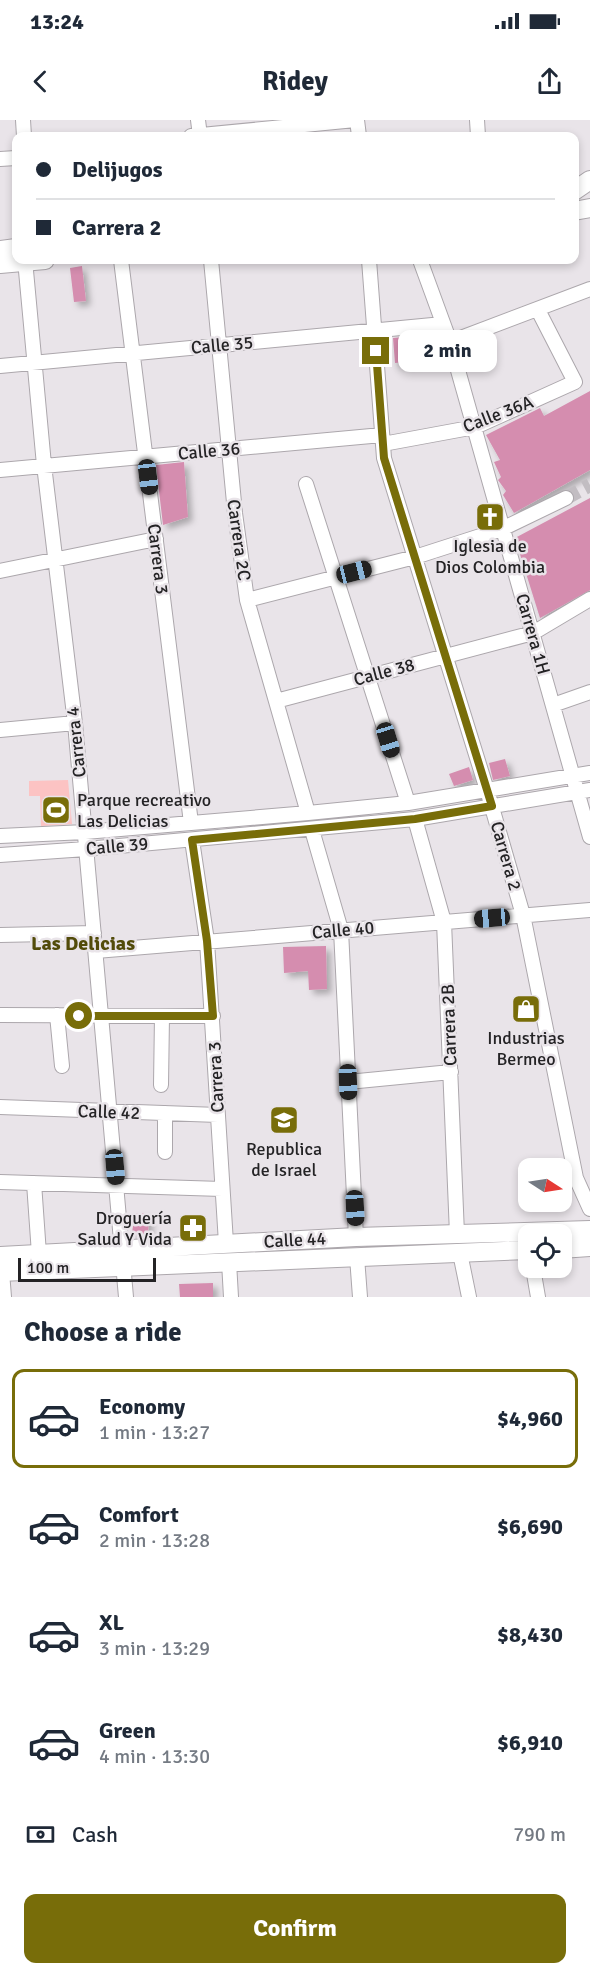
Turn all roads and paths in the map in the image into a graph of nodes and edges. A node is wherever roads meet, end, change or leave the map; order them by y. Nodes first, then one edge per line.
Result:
1 (356, 120) edge
2 (237, 132) edge
3 (590, 180) edge
4 (590, 191) edge
5 (580, 204) edge
6 (23, 264) edge
7 (122, 264) edge
8 (211, 264) edge
9 (369, 264) edge
10 (421, 264) edge
11 (590, 289) edge
12 (538, 310) junction
13 (443, 324) junction
14 (375, 330) junction
15 (450, 342) junction
16 (219, 345) junction
17 (133, 353) junction
18 (34, 363) junction
19 (0, 366) edge
20 (475, 427) junction
21 (383, 440) junction
22 (229, 450) junction
23 (145, 456) junction
24 (44, 465) junction
25 (0, 470) edge
26 (306, 484) dead end
27 (566, 498) tunnel mouth
28 (502, 529) junction
29 (156, 539) junction
30 (415, 557) junction
31 (54, 559) junction
32 (0, 571) edge
33 (336, 576) junction
34 (590, 599) edge
35 (247, 600) junction
36 (533, 633) junction
37 (446, 656) junction
38 (368, 677) junction
39 (590, 692) edge
40 (276, 701) junction
41 (553, 705) junction
42 (75, 723) junction
43 (0, 730) edge
44 (590, 773) edge
45 (573, 776) junction
46 (488, 790) junction
47 (584, 791) edge
48 (408, 803) junction
49 (492, 806) junction
50 (308, 813) junction
51 (415, 819) junction
52 (191, 823) junction
53 (312, 830) junction
54 (85, 832) junction
55 (0, 836) edge
56 (590, 837) edge
57 (192, 840) junction
58 (86, 849) junction
59 (0, 855) edge
60 (590, 910) edge
61 (523, 915) junction
62 (444, 922) junction
63 (341, 930) junction
64 (94, 933) junction
65 (0, 935) edge
66 (207, 941) junction
67 (96, 951) junction
68 (0, 1015) edge
69 (57, 1015) junction
70 (101, 1016) junction
71 (162, 1016) junction
72 (213, 1016) junction
73 (62, 1066) dead end
74 (450, 1072) junction
75 (348, 1082) junction
76 (160, 1085) dead end
77 (0, 1107) edge
78 (110, 1112) junction
79 (165, 1113) junction
80 (218, 1115) junction
81 (165, 1152) dead end
82 (0, 1182) edge
83 (34, 1183) junction
84 (117, 1186) junction
85 (222, 1188) junction
86 (590, 1209) edge
87 (457, 1234) junction
88 (590, 1235) edge
89 (414, 1236) junction
90 (356, 1237) junction
91 (226, 1243) junction
92 (572, 1244) edge
93 (518, 1250) edge
94 (460, 1253) junction
95 (39, 1254) junction
96 (415, 1255) junction
97 (357, 1257) junction
98 (124, 1258) junction
99 (229, 1262) junction
100 (1, 1266) edge
101 (535, 1278) edge
102 (4, 1297) edge
103 (126, 1297) edge
104 (231, 1297) edge
105 (360, 1297) edge
106 (469, 1297) edge
107 (538, 1297) edge

1 - 2 street
3 - 5 main road
4 - 5 main road
6 - 18 street, Carrera 4
7 - 17 street, Carrera 3
8 - 16 street, Carrera 2C
9 - 14 street, Carrera 2
10 - 13 street, Carrera 1H
11 - 12 street
12 - 15 street
12 - 20 street, Calle 36A
13 - 14 street, Calle 35
13 - 15 street, Carrera 1H
14 - 16 street, Calle 35
14 - 21 street, Carrera 2
15 - 20 street, Carrera 1H
16 - 17 street, Calle 35
16 - 22 street, Carrera 2C
17 - 18 street, Calle 35
17 - 23 street, Carrera 3
18 - 19 street, Calle 35
18 - 24 street, Carrera 4
20 - 21 street, Calle 36A
20 - 28 street, Carrera 1H
21 - 22 street, Calle 36
21 - 30 street, Carrera 2
22 - 23 street, Calle 36
22 - 35 street, Carrera 2C
23 - 24 street, Calle 36
23 - 29 street, Carrera 3
24 - 25 street, Calle 36
24 - 31 street, Carrera 4
26 - 33 street
27 - 28 street
28 - 30 street
28 - 36 street, Carrera 1H
29 - 31 street
29 - 52 street, Carrera 3
30 - 33 street
30 - 37 street, Carrera 2
31 - 32 street
31 - 42 street, Carrera 4
33 - 35 street
33 - 38 street
34 - 36 street, Calle 38
35 - 40 street, Carrera 2C
36 - 37 street, Calle 38
36 - 41 street, Carrera 1H
37 - 38 street, Calle 38
37 - 46 street, Carrera 2
38 - 40 street, Calle 38
38 - 48 street
39 - 41 street
40 - 50 street, Carrera 2C
41 - 45 street, Carrera 1H
42 - 43 street
42 - 54 street, Carrera 4
44 - 45 street, Calle 39
45 - 46 street, Calle 39
45 - 47 street, Carrera 1H
46 - 48 street, Calle 39
46 - 49 street, Carrera 2
47 - 49 street, Calle 39
47 - 56 street, Carrera 1H
48 - 50 street, Calle 39
49 - 51 street, Calle 39
49 - 61 street, Carrera 2
50 - 52 street, Calle 39
51 - 53 street, Calle 39
51 - 62 street, Carrera 2B
52 - 54 street, Calle 39
53 - 57 street, Calle 39
53 - 63 street
54 - 55 street, Calle 39
54 - 58 street, Carrera 4
57 - 58 street, Calle 39
57 - 66 street, Carrera 3
58 - 59 street, Calle 39
58 - 64 street, Carrera 4
60 - 61 street, Calle 40
61 - 62 street, Calle 40
61 - 86 street, Carrera 2
62 - 63 street, Calle 40
62 - 74 street, Carrera 2B
63 - 66 street, Calle 40
63 - 75 street
64 - 65 street
64 - 67 street, Carrera 4
66 - 67 street, Calle 40
66 - 72 street, Carrera 3
67 - 70 street, Carrera 4
68 - 69 street
69 - 70 street
69 - 73 street
70 - 71 street
70 - 78 street, Carrera 4
71 - 72 street
71 - 76 street
72 - 80 street, Carrera 3
74 - 75 street
74 - 87 street, Carrera 2B
75 - 90 street
77 - 78 street, Calle 42
78 - 79 street, Calle 42
78 - 84 street, Carrera 4
79 - 80 street, Calle 42
79 - 81 street
80 - 85 street, Carrera 3
82 - 83 street
83 - 84 street
83 - 95 street
84 - 85 street
84 - 98 street, Carrera 4
85 - 91 street, Carrera 3
87 - 88 main road, Calle 44
87 - 89 main road, Calle 44
88 - 92 main road, Calle 44
89 - 90 main road, Calle 44
89 - 96 main road
90 - 91 main road, Calle 44
91 - 98 main road, Calle 44
93 - 94 main road, Calle 44
94 - 96 main road, Calle 44
94 - 106 street
95 - 98 main road, Calle 44
95 - 100 main road, Calle 44
96 - 97 main road, Calle 44
97 - 99 main road, Calle 44
97 - 105 street
98 - 99 main road, Calle 44
98 - 100 main road, Calle 44
98 - 103 street, Carrera 4
99 - 104 street
100 - 102 street
101 - 107 street

